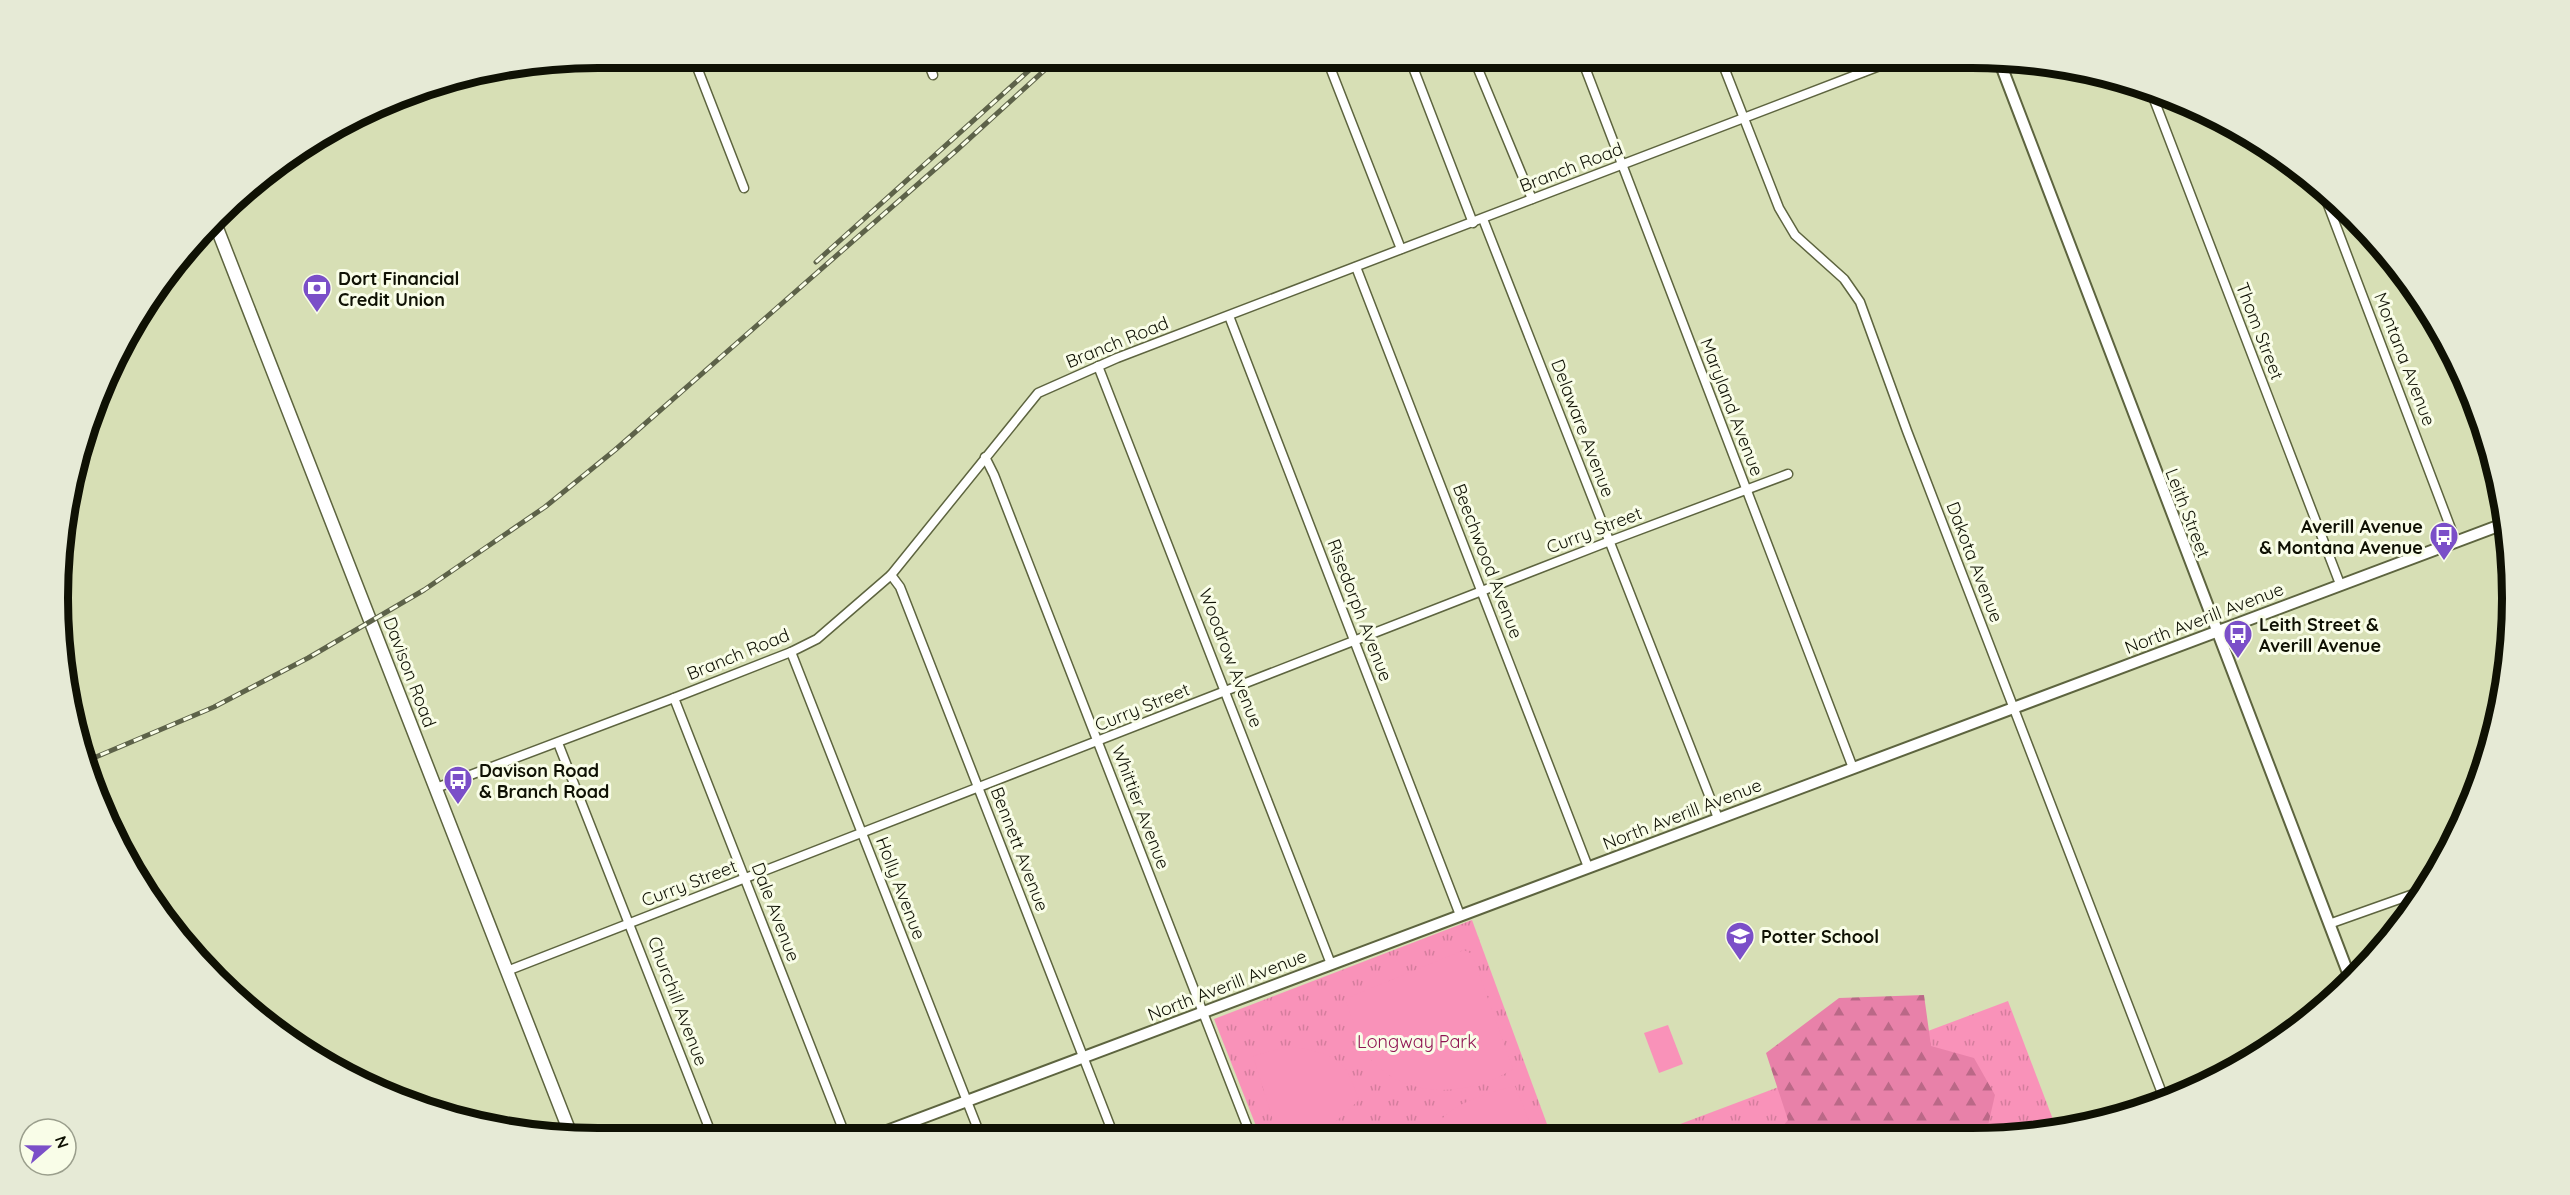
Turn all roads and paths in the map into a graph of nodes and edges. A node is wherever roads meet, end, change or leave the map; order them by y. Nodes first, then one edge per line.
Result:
1 (697, 68) edge
2 (930, 68) edge
3 (1330, 68) edge
4 (1413, 68) edge
5 (1478, 68) edge
6 (1585, 68) edge
7 (1724, 68) edge
8 (1862, 68) edge
9 (1874, 68) edge
10 (2002, 69) edge
11 (1863, 72) junction
12 (933, 75) dead end
13 (2154, 100) edge
14 (1744, 118) junction
15 (1623, 165) junction
16 (744, 188) dead end
17 (1532, 199) junction
18 (2328, 205) edge
19 (1483, 219) junction
20 (1473, 223) junction
21 (217, 229) edge
22 (1401, 249) junction
23 (1356, 267) junction
24 (1229, 316) junction
25 (1098, 366) junction
26 (985, 457) junction
27 (1788, 474) dead end
28 (1746, 490) junction
29 (2498, 526) edge
30 (1610, 541) junction
31 (2456, 542) junction
32 (891, 575) junction
33 (2340, 584) junction
34 (1483, 591) junction
35 (2216, 633) junction
36 (1355, 642) junction
37 (791, 652) junction
38 (1227, 691) junction
39 (674, 698) junction
40 (2012, 707) junction
41 (1098, 742) junction
42 (558, 743) junction
43 (1852, 768) junction
44 (436, 788) junction
45 (978, 788) junction
46 (1718, 818) junction
47 (862, 833) junction
48 (1588, 867) junction
49 (746, 879) junction
50 (2411, 895) edge
51 (1460, 915) junction
52 (630, 923) junction
53 (2329, 924) junction
54 (1331, 964) junction
55 (507, 971) junction
56 (2347, 972) edge
57 (1203, 1012) junction
58 (1083, 1056) junction
59 (2162, 1092) edge
60 (967, 1101) junction
61 (568, 1126) edge
62 (709, 1128) edge
63 (843, 1128) edge
64 (894, 1128) edge
65 (978, 1128) edge
66 (1111, 1128) edge
67 (1248, 1128) edge

1 - 16 street
2 - 12 street
3 - 22 street
4 - 20 street
5 - 17 street
6 - 15 street, Maryland Avenue
7 - 14 street, Dakota Avenue
8 - 11 street
9 - 11 street, Branch Road
10 - 35 street, Leith Street
11 - 14 street, Branch Road
13 - 33 street, Thom Street
14 - 15 street, Branch Road
14 - 40 street, Dakota Avenue
15 - 17 street, Branch Road
15 - 28 street, Maryland Avenue
17 - 19 street, Branch Road
18 - 31 street, Montana Avenue
19 - 20 street, Branch Road
19 - 30 street, Delaware Avenue
20 - 22 street, Branch Road
21 - 44 main road, Davison Road
22 - 23 street, Branch Road
23 - 24 street, Branch Road
23 - 34 street, Beechwood Avenue
24 - 25 street, Branch Road
24 - 36 street, Risedorph Avenue
25 - 26 street, Branch Road
25 - 38 street, Woodrow Avenue
26 - 32 street, Branch Road
26 - 41 street, Whittier Avenue
27 - 28 street, Curry Street
28 - 30 street, Curry Street
28 - 43 street, Maryland Avenue
29 - 31 street, North Averill Avenue
30 - 34 street, Curry Street
30 - 46 street, Delaware Avenue
31 - 33 street, North Averill Avenue
32 - 37 street, Branch Road
32 - 45 street, Bennett Avenue
33 - 35 street, North Averill Avenue
34 - 36 street, Curry Street
34 - 48 street, Beechwood Avenue
35 - 40 street, North Averill Avenue
35 - 53 street, Leith Street
36 - 38 street, Curry Street
36 - 51 street, Risedorph Avenue
37 - 39 street, Branch Road
37 - 47 street, Holly Avenue
38 - 41 street, Curry Street
38 - 54 street, Woodrow Avenue
39 - 42 street, Branch Road
39 - 49 street, Dale Avenue
40 - 43 street, North Averill Avenue
40 - 59 street, Dakota Avenue
41 - 45 street, Curry Street
41 - 57 street, Whittier Avenue
42 - 44 street, Branch Road
42 - 52 street, Churchill Avenue
43 - 46 street, North Averill Avenue
44 - 55 main road, Davison Road
45 - 47 street, Curry Street
45 - 58 street, Bennett Avenue
46 - 48 street, North Averill Avenue
47 - 49 street, Curry Street
47 - 60 street, Holly Avenue
48 - 51 street, North Averill Avenue
49 - 52 street, Curry Street
49 - 63 street, Dale Avenue
50 - 53 street
51 - 54 street, North Averill Avenue
52 - 55 street, Curry Street
52 - 62 street, Churchill Avenue
53 - 56 street, Leith Street
54 - 57 street, North Averill Avenue
55 - 61 main road, Davison Road
57 - 58 street, North Averill Avenue
57 - 67 street, Whittier Avenue
58 - 60 street, North Averill Avenue
58 - 66 street, Bennett Avenue
60 - 64 street, North Averill Avenue
60 - 65 street, Holly Avenue

